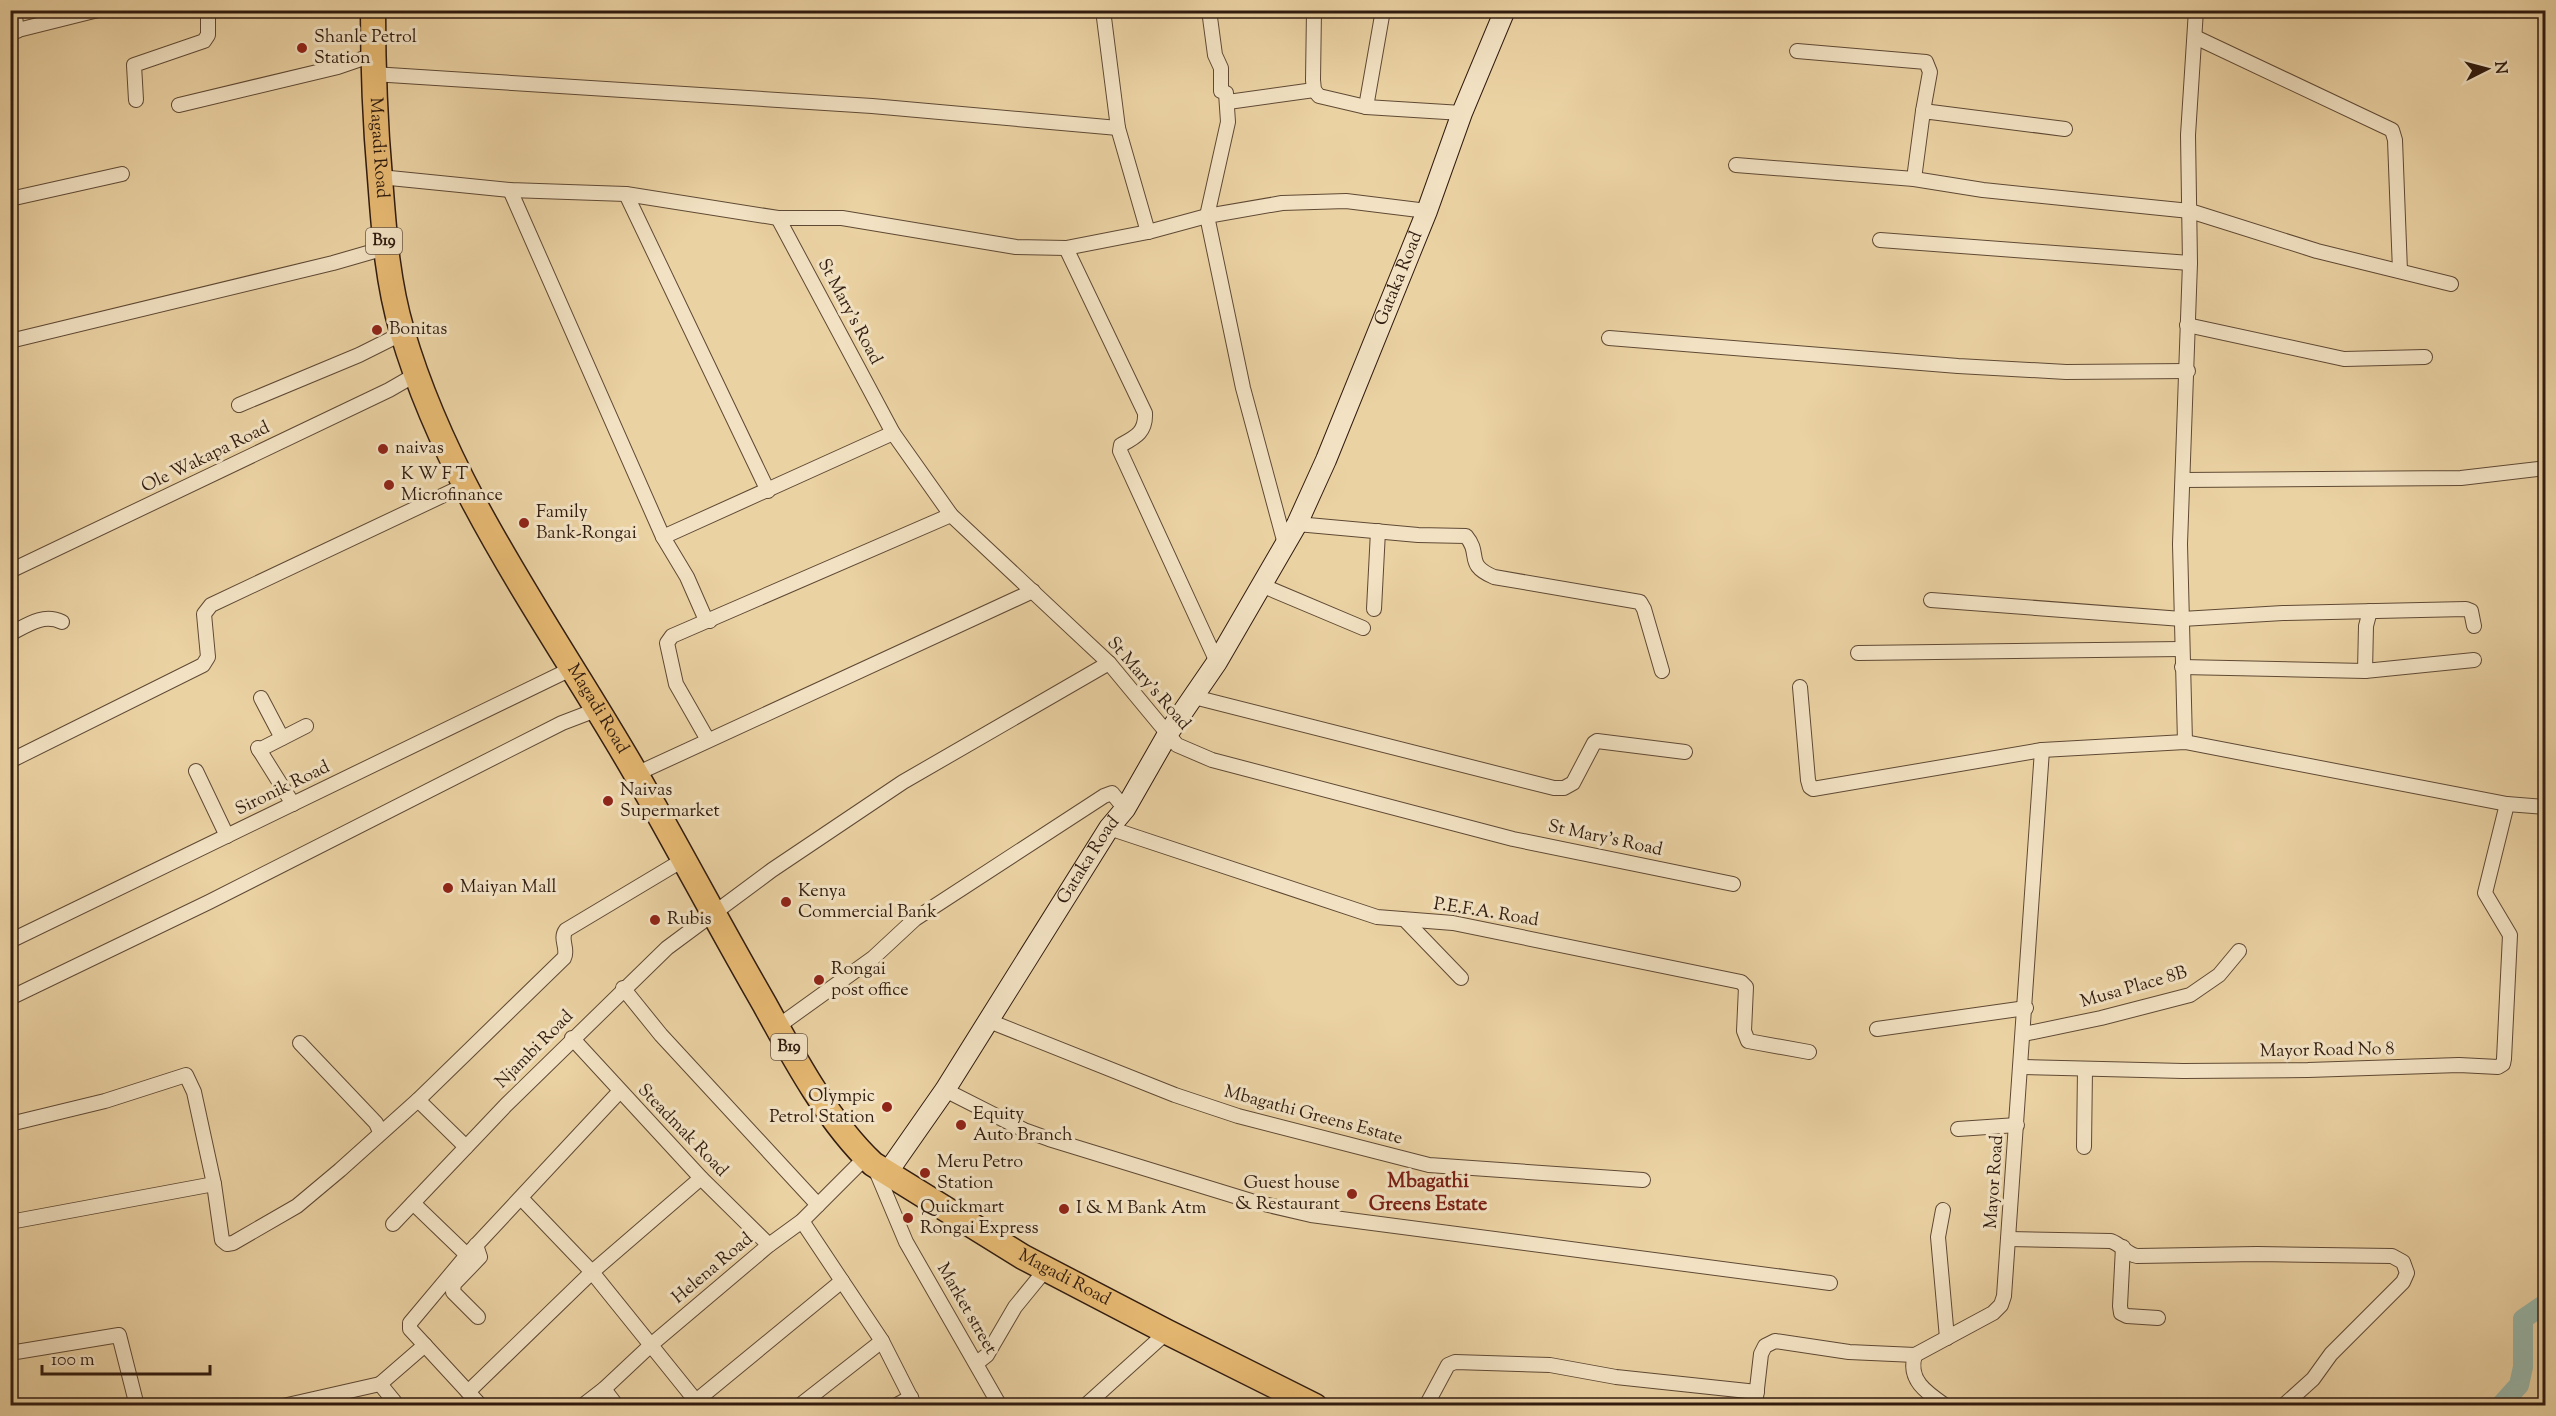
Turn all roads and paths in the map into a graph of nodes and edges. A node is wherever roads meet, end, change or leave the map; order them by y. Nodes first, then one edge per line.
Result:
1 (14, 10) edge
2 (98, 10) edge
3 (208, 10) edge
4 (373, 10) edge
5 (1103, 10) edge
6 (1209, 10) edge
7 (1314, 10) edge
8 (1383, 10) edge
9 (1505, 10) edge
10 (2196, 10) edge
11 (14, 32) edge
12 (2195, 37) junction
13 (1797, 51) dead end
14 (373, 64) junction
15 (1314, 90) junction
16 (136, 100) dead end
17 (1228, 102) junction
18 (179, 105) dead end
19 (1366, 106) junction
20 (1923, 111) junction
21 (1462, 113) junction
22 (1118, 128) junction
23 (2066, 129) dead end
24 (1736, 165) dead end
25 (122, 174) dead end
26 (380, 177) junction
27 (1914, 179) junction
28 (510, 190) junction
29 (626, 194) junction
30 (10, 199) edge
31 (1427, 211) junction
32 (2190, 211) junction
33 (1208, 216) junction
34 (778, 218) junction
35 (1148, 232) junction
36 (1880, 240) dead end
37 (385, 248) junction
38 (1066, 248) junction
39 (2190, 263) junction
40 (2400, 271) junction
41 (2451, 284) dead end
42 (2187, 325) junction
43 (403, 333) junction
44 (1609, 338) dead end
45 (10, 341) edge
46 (2425, 357) dead end
47 (2188, 371) junction
48 (416, 375) junction
49 (239, 405) dead end
50 (893, 433) junction
51 (2546, 468) edge
52 (2183, 480) junction
53 (465, 485) junction
54 (768, 491) junction
55 (951, 515) junction
56 (1297, 524) junction
57 (1378, 531) junction
58 (663, 537) junction
59 (1285, 544) junction
60 (10, 571) edge
61 (1262, 585) junction
62 (1033, 591) junction
63 (1931, 600) dead end
64 (1374, 609) dead end
65 (2370, 611) junction
66 (2182, 619) junction
67 (710, 621) junction
68 (62, 622) dead end
69 (2474, 626) dead end
70 (1363, 628) dead end
71 (10, 634) edge
72 (2182, 649) junction
73 (1858, 653) dead end
74 (2474, 660) dead end
75 (1217, 662) junction
76 (1109, 663) junction
77 (2182, 667) junction
78 (571, 669) junction
79 (2365, 670) junction
80 (1662, 671) dead end
81 (1800, 687) dead end
82 (1194, 697) junction
83 (261, 698) dead end
84 (596, 710) junction
85 (306, 726) dead end
86 (1169, 732) junction
87 (282, 738) junction
88 (708, 740) junction
89 (2185, 742) junction
90 (2042, 750) junction
91 (1685, 752) dead end
92 (10, 760) edge
93 (195, 771) dead end
94 (636, 774) junction
95 (293, 804) junction
96 (2507, 804) junction
97 (2546, 807) edge
98 (1125, 809) junction
99 (1109, 828) junction
100 (227, 837) junction
101 (683, 860) junction
102 (1733, 884) dead end
103 (712, 913) junction
104 (1406, 921) junction
105 (10, 941) edge
106 (2239, 951) dead end
107 (1461, 978) dead end
108 (623, 988) junction
109 (10, 998) edge
110 (2025, 1008) junction
111 (989, 1021) junction
112 (777, 1027) junction
113 (1877, 1029) dead end
114 (2024, 1034) junction
115 (572, 1038) junction
116 (300, 1043) dead end
117 (1809, 1052) dead end
118 (2022, 1067) junction
119 (2085, 1069) junction
120 (945, 1090) junction
121 (620, 1091) junction
122 (418, 1100) junction
123 (10, 1124) edge
124 (2017, 1125) junction
125 (1958, 1129) dead end
126 (380, 1132) junction
127 (466, 1147) junction
128 (2084, 1147) dead end
129 (875, 1165) junction
130 (701, 1178) junction
131 (1643, 1180) dead end
132 (214, 1185) junction
133 (521, 1198) junction
134 (413, 1203) junction
135 (818, 1205) junction
136 (1943, 1210) dead end
137 (802, 1221) junction
138 (10, 1222) edge
139 (393, 1224) dead end
140 (2008, 1239) junction
141 (769, 1245) junction
142 (2123, 1247) junction
143 (471, 1250) junction
144 (1046, 1269) junction
145 (592, 1272) junction
146 (842, 1281) junction
147 (1830, 1283) dead end
148 (478, 1317) dead end
149 (2158, 1318) dead end
150 (1167, 1332) junction
151 (1947, 1338) junction
152 (882, 1341) junction
153 (652, 1344) junction
154 (424, 1345) junction
155 (10, 1353) edge
156 (1915, 1355) junction
157 (977, 1363) junction
158 (380, 1384) junction
159 (604, 1389) junction
160 (468, 1392) junction
161 (1756, 1399) edge
162 (913, 1401) edge
163 (698, 1403) edge
164 (137, 1406) edge
165 (283, 1406) edge
166 (398, 1406) edge
167 (481, 1406) edge
168 (582, 1406) edge
169 (617, 1406) edge
170 (800, 1406) edge
171 (895, 1406) edge
172 (1000, 1406) edge
173 (1085, 1406) edge
174 (1315, 1406) edge
175 (1426, 1406) edge
176 (1946, 1406) edge
177 (2283, 1406) edge

1 - 11 street
2 - 11 street
3 - 16 street
4 - 14 highway, Magadi Road / B19
5 - 22 street
6 - 17 street
7 - 15 street
8 - 19 street
9 - 21 street, Gataka Road
10 - 12 street
12 - 32 street
12 - 40 street
13 - 20 street
14 - 18 street
14 - 22 street
14 - 26 highway, Magadi Road / B19
15 - 17 street
15 - 19 street
17 - 33 street
19 - 21 street
20 - 23 street
20 - 27 street
21 - 31 street, Gataka Road
22 - 35 street
24 - 27 street
25 - 30 street
26 - 28 street
26 - 37 highway, Magadi Road / B19
27 - 32 street
28 - 29 street
28 - 58 street
29 - 34 street
29 - 54 street
31 - 33 street
31 - 56 street, Gataka Road
32 - 39 street
32 - 40 street
33 - 35 street
33 - 59 street
34 - 38 street
34 - 50 street, St Mary's Road
35 - 38 street
36 - 39 street
37 - 43 highway, Magadi Road / B19
37 - 45 street
38 - 75 street
39 - 42 street
40 - 41 street
42 - 46 street
42 - 47 street
43 - 48 highway, Magadi Road / B19
43 - 49 street
44 - 47 street
47 - 52 street
48 - 53 highway, Magadi Road / B19
48 - 60 street, Ole Wakapa Road
50 - 54 street
50 - 55 street, St Mary's Road
51 - 52 street
52 - 66 street
53 - 78 highway, Magadi Road / B19
53 - 92 street
54 - 58 street
55 - 62 street, St Mary's Road
55 - 67 street
56 - 57 street
56 - 59 street, Gataka Road
57 - 64 street
57 - 80 street
58 - 67 street
59 - 61 street, Gataka Road
61 - 70 street
61 - 75 street, Gataka Road
62 - 76 street, St Mary's Road
62 - 88 street
63 - 66 street
65 - 66 street
65 - 69 street
65 - 79 street
66 - 72 street
67 - 88 street
68 - 71 street
72 - 73 street
72 - 77 street
74 - 79 street
75 - 82 street, Gataka Road
76 - 86 street, St Mary's Road
76 - 103 street, Njambi Road
77 - 79 street
77 - 89 street
78 - 84 highway, Magadi Road / B19
78 - 95 street, Sironik Road
81 - 90 street
82 - 86 street, Gataka Road
82 - 91 street
83 - 87 street
84 - 94 highway, Magadi Road / B19
84 - 109 street
85 - 87 street
86 - 98 street, Gataka Road
86 - 102 street, St Mary's Road
87 - 95 street
88 - 94 street
89 - 90 street
89 - 96 street
90 - 110 street, Mayor Road
93 - 100 street
94 - 101 highway, Magadi Road / B19
95 - 100 street, Sironik Road
96 - 97 street
96 - 119 street, Mayor Road No 8
98 - 99 street, Gataka Road
98 - 112 street
99 - 104 street, P.E.F.A. Road
99 - 111 street, Gataka Road
100 - 105 street, Sironik Road
101 - 103 highway, Magadi Road / B19
101 - 122 street
103 - 108 street, Njambi Road
103 - 112 highway, Magadi Road / B19
104 - 107 street
104 - 117 street, P.E.F.A. Road
106 - 114 street, Musa Place 8B
108 - 115 street, Njambi Road
108 - 135 street
110 - 113 street
110 - 114 street, Mayor Road
111 - 120 street, Gataka Road
111 - 131 street, Mbagathi Greens Estate
112 - 129 highway, Magadi Road / B19
114 - 118 street, Mayor Road
115 - 121 street, Steadmak Road
115 - 127 street, Njambi Road
116 - 126 street
118 - 119 street, Mayor Road No 8
118 - 124 street, Mayor Road
119 - 128 street
120 - 129 street, Gataka Road
120 - 147 street
121 - 130 street, Steadmak Road
121 - 133 street
122 - 126 street
122 - 127 street
123 - 132 street
124 - 125 street
124 - 140 street, Mayor Road
126 - 132 street
127 - 134 street, Njambi Road
129 - 135 street, Helena Road
129 - 144 highway, Magadi Road / B19
129 - 157 street, Market street
130 - 141 street, Steadmak Road
130 - 145 street
132 - 138 street
133 - 143 street
133 - 145 street
134 - 139 street, Njambi Road
134 - 143 street
135 - 137 street, Helena Road
136 - 151 street
137 - 141 street, Helena Road
137 - 146 street
140 - 142 street
140 - 151 street, Mayor Road
141 - 153 street, Helena Road
142 - 149 street
142 - 177 street
143 - 148 street
143 - 154 street
144 - 150 highway, Magadi Road / B19
144 - 157 street
145 - 153 street
145 - 160 street
146 - 152 street
146 - 163 street
150 - 173 street
150 - 174 highway, Magadi Road / B19
151 - 156 street, Mayor Road
152 - 162 street
152 - 170 street
153 - 159 street, Helena Road
153 - 163 street
154 - 158 street
154 - 160 street
155 - 164 street
156 - 161 street
156 - 176 street
157 - 172 street, Market street
158 - 165 street
158 - 166 street
159 - 168 street, Helena Road
159 - 169 street
160 - 167 street
161 - 175 street
162 - 171 street

